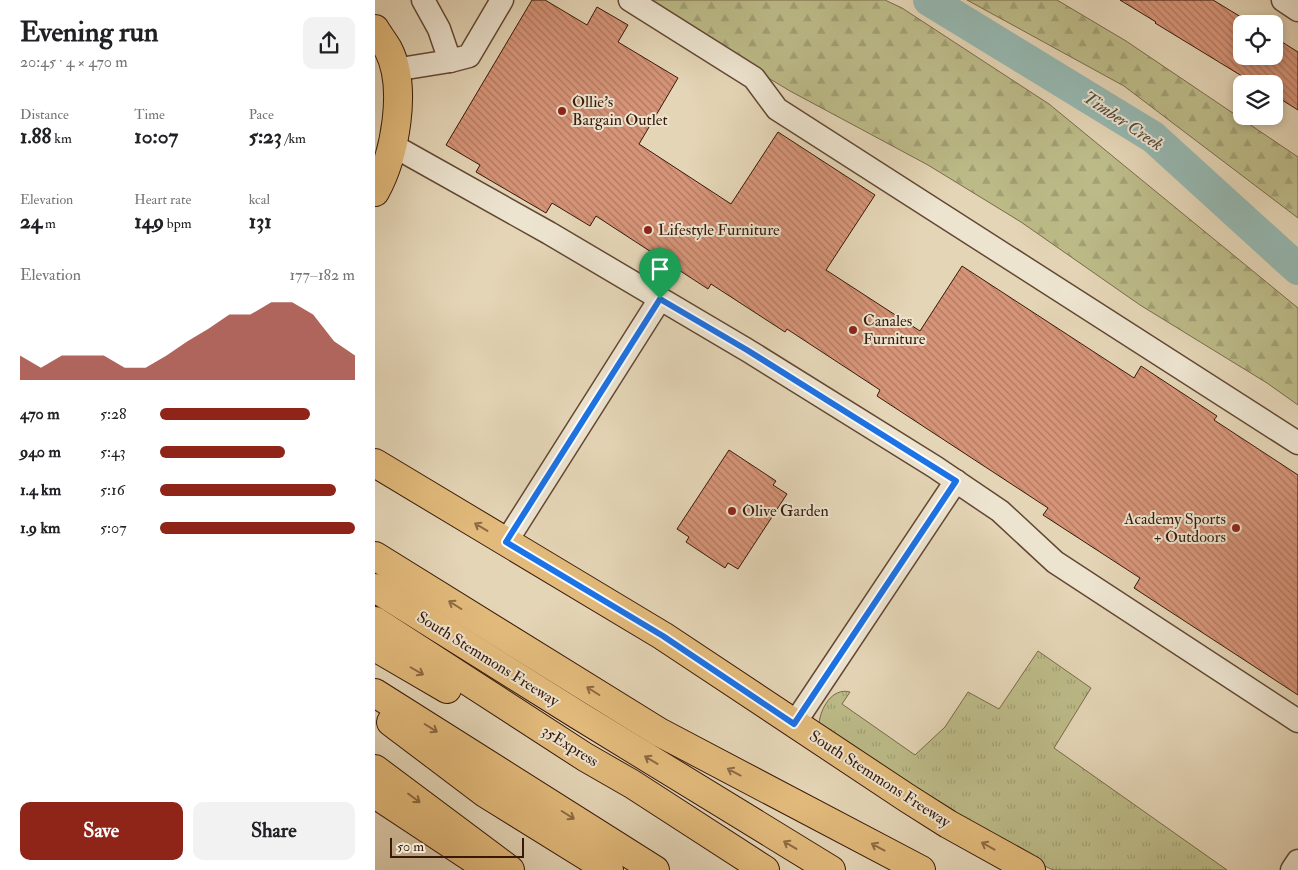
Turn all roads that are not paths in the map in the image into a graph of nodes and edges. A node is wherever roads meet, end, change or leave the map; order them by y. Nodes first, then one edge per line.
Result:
1 (423, 0) edge
2 (502, 0) edge
3 (630, 0) edge
4 (1283, 0) edge
5 (1298, 10) edge
6 (375, 29) edge
7 (450, 61) junction
8 (394, 70) junction
9 (392, 145) junction
10 (376, 190) edge
11 (660, 299) junction
12 (1298, 443) edge
13 (375, 463) edge
14 (956, 481) junction
15 (506, 542) junction
16 (375, 556) edge
17 (375, 588) edge
18 (375, 621) edge
19 (375, 647) edge
20 (375, 693) edge
21 (375, 710) edge
22 (1298, 721) edge
23 (794, 724) junction
24 (585, 757) junction
25 (375, 768) edge
26 (375, 794) edge
27 (1298, 861) edge
28 (490, 870) edge
29 (510, 870) edge
30 (609, 870) edge
31 (655, 870) edge
32 (765, 870) edge
33 (831, 870) edge
34 (921, 870) edge
35 (1031, 870) edge
36 (1292, 870) edge

1 - 7 lane
2 - 7 lane
3 - 12 lane
4 - 5 lane
6 - 8 main road
7 - 8 lane
8 - 9 main road
9 - 10 main road
9 - 11 lane
11 - 14 lane
11 - 15 lane
15 -> 13 main road, South Stemmons Freeway
14 - 22 lane
14 - 23 lane
15 - 23 main road, South Stemmons Freeway
34 -> 16 main road
33 -> 17 main road, South Stemmons Freeway
18 - 24 main road, 35Express
19 -> 24 main road
20 -> 31 main road
21 - 30 main road
35 -> 23 main road, South Stemmons Freeway
24 - 32 main road, 35Express
25 -> 29 main road
26 - 28 main road
27 - 36 lane

